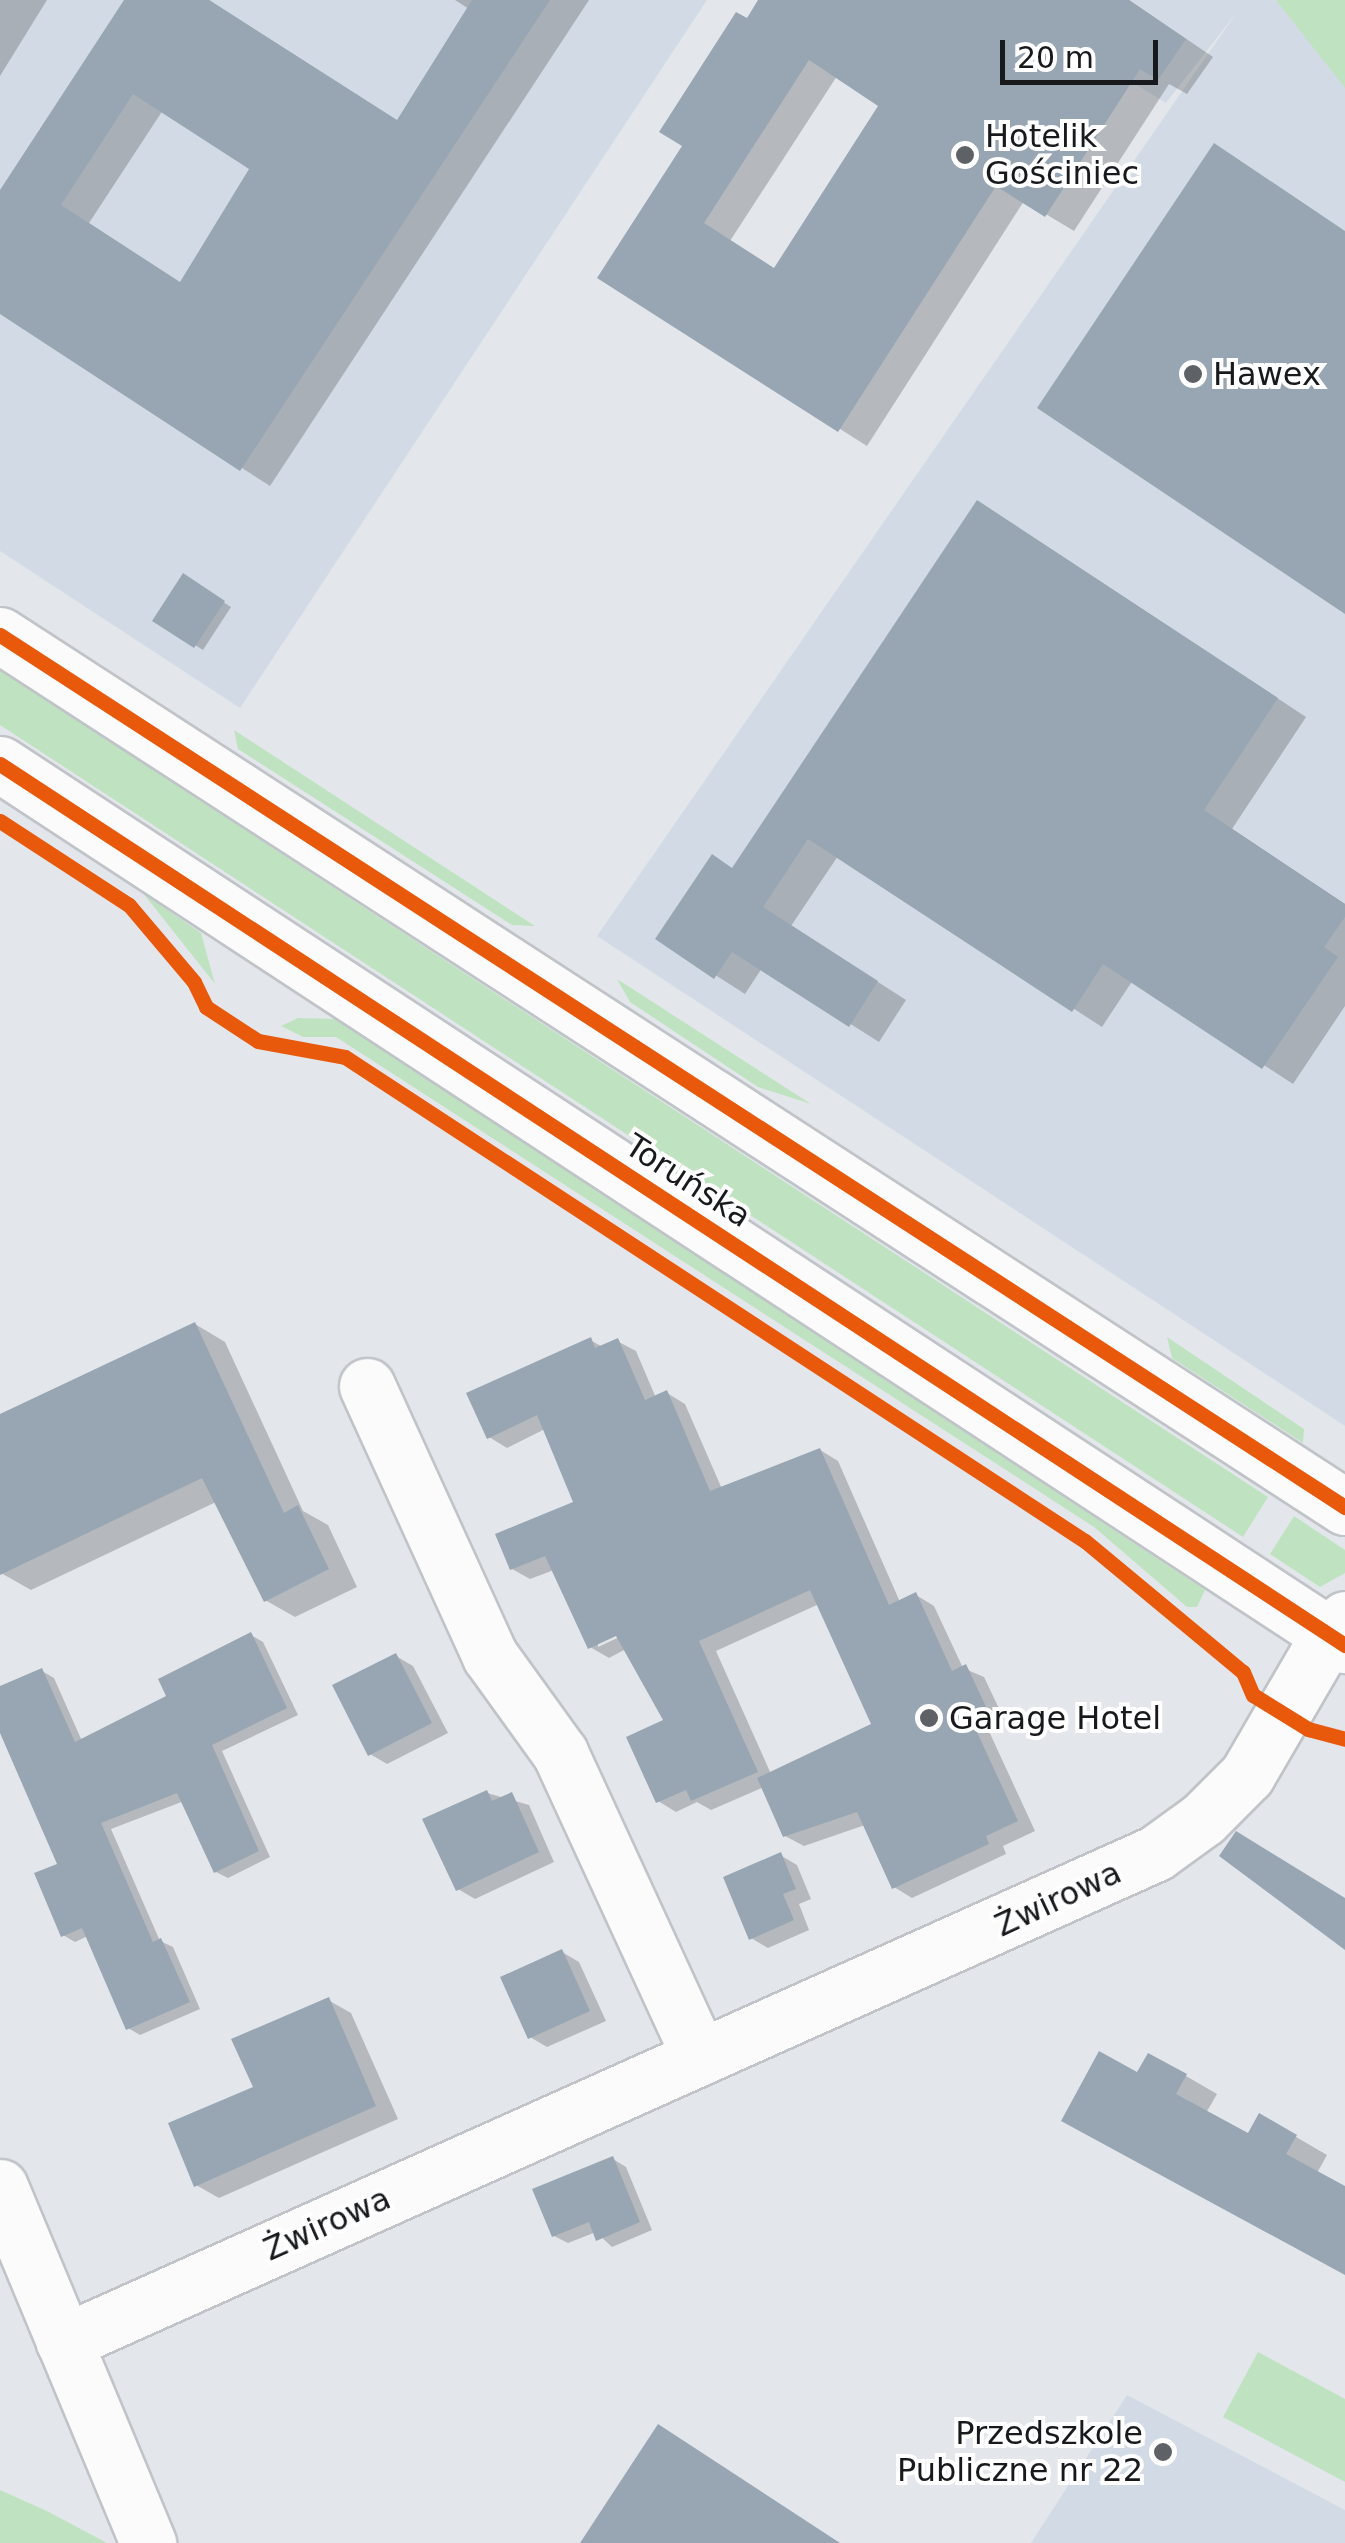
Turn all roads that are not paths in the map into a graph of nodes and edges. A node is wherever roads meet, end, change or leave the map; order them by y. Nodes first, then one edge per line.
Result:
1 (0, 634) edge
2 (0, 764) edge
3 (367, 1386) dead end
4 (1345, 1507) edge
5 (1340, 1632) edge
6 (700, 2057) junction
7 (0, 2187) edge
8 (64, 2342) junction
9 (148, 2543) edge

1 - 4 main road
2 - 5 main road, Toruńska
3 - 6 main road
5 - 6 main road, Żwirowa
6 - 8 main road, Żwirowa
7 - 8 main road
8 - 9 main road

